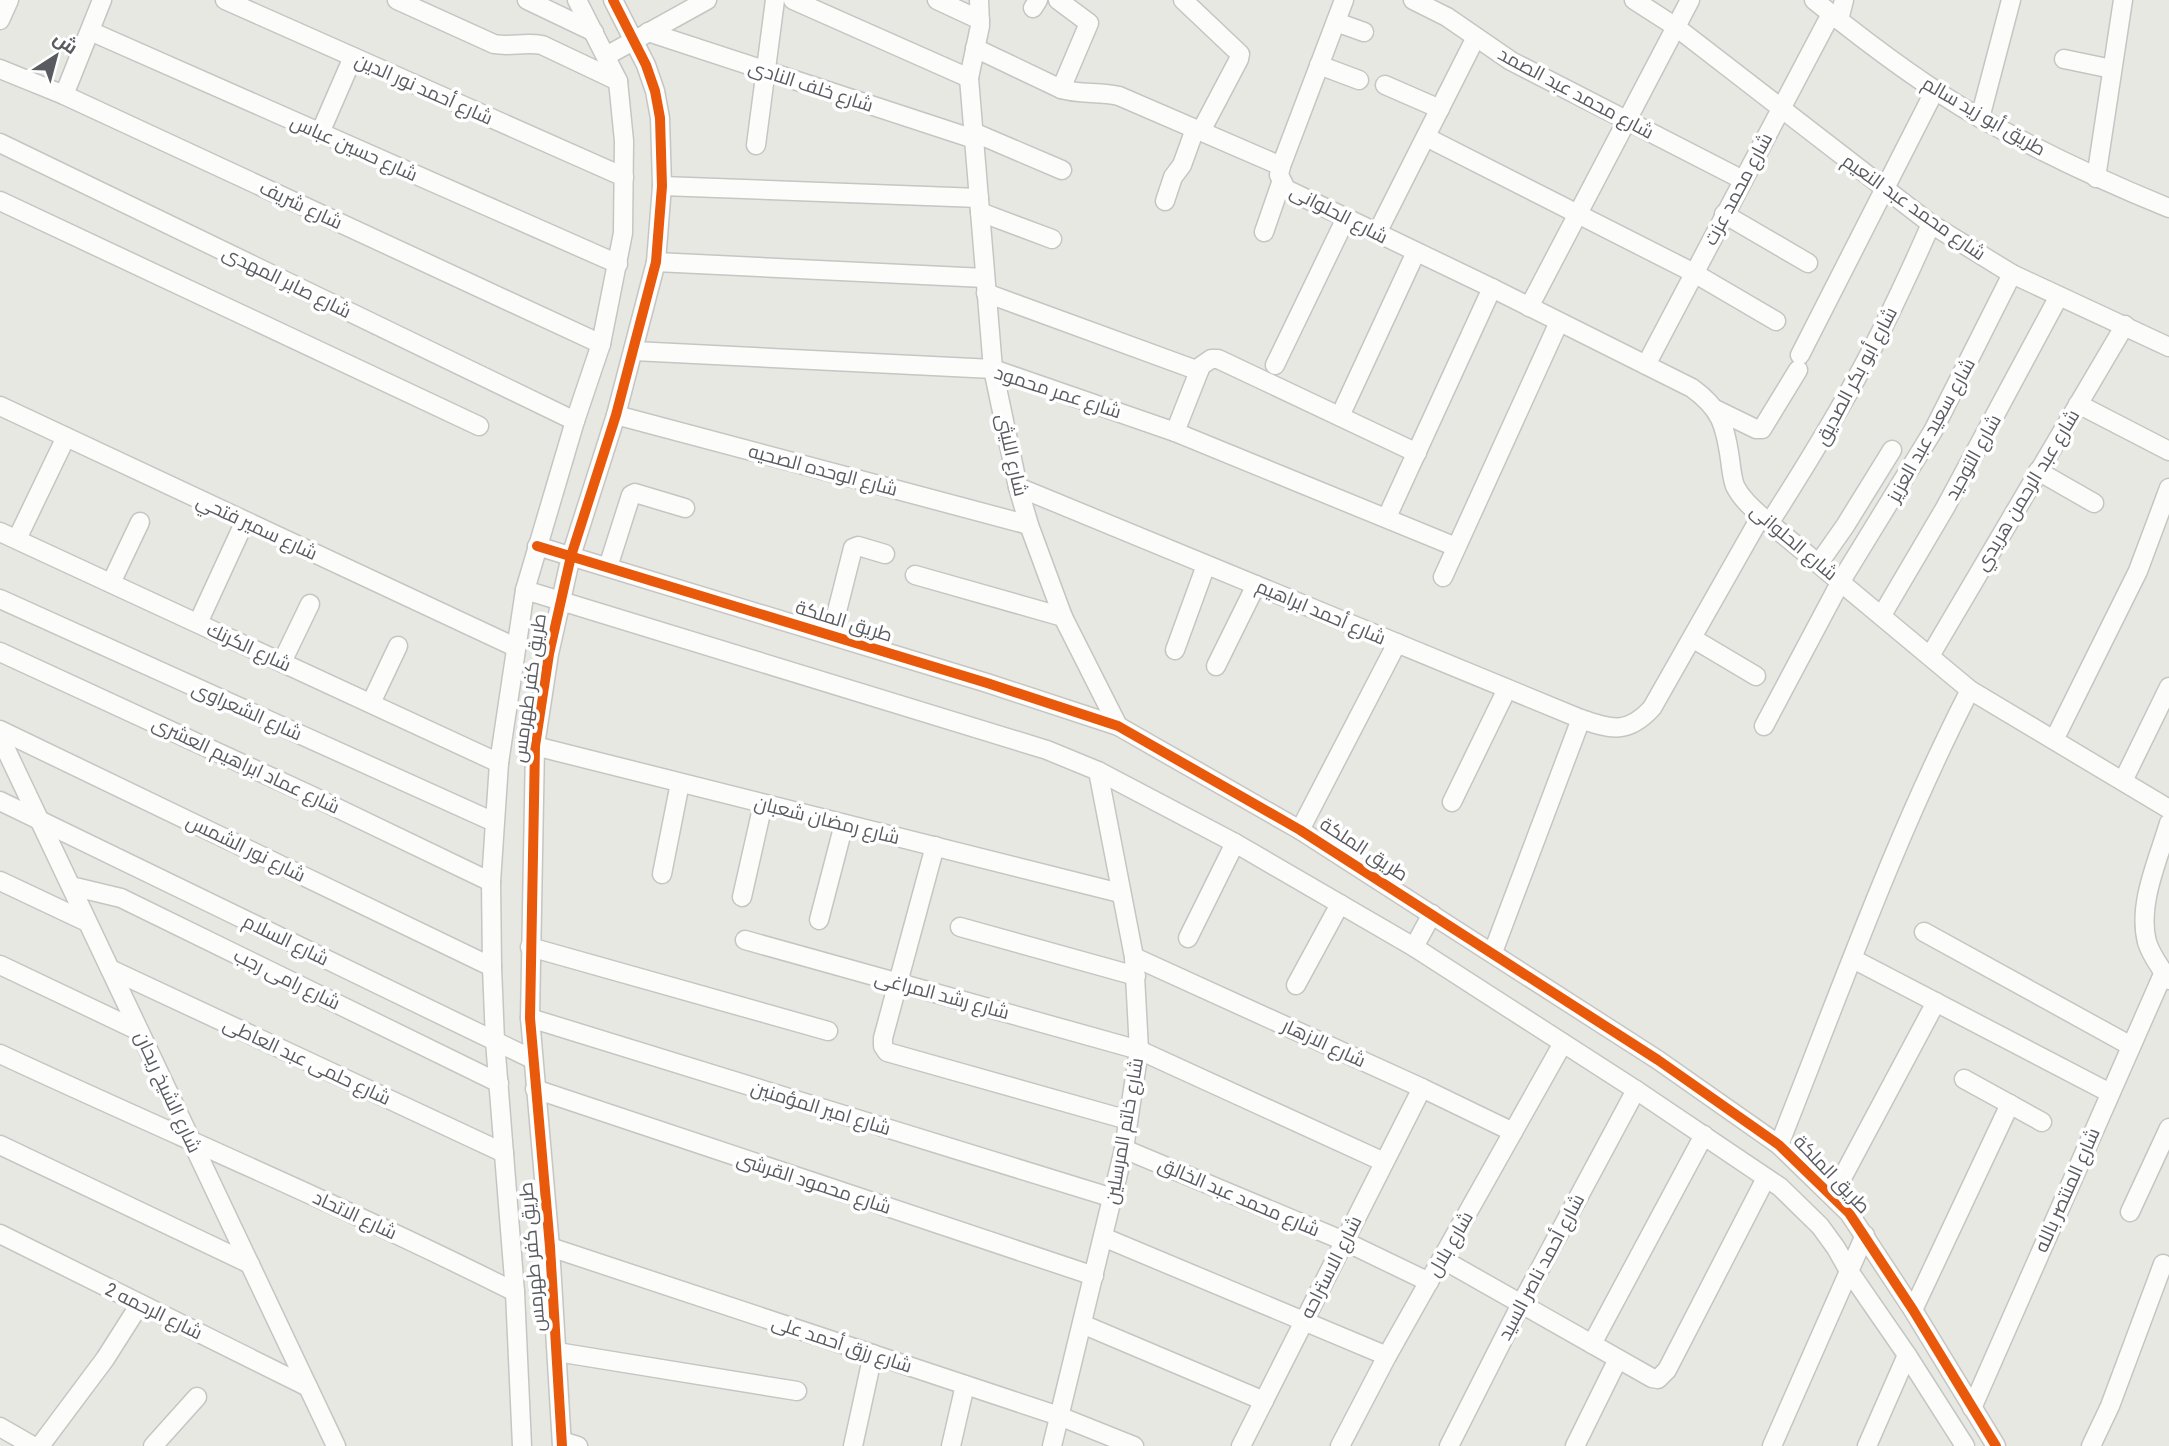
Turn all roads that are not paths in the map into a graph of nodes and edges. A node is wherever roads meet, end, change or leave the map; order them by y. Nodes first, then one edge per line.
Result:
1 (9, 0) edge
2 (102, 0) edge
3 (225, 0) edge
4 (397, 0) edge
5 (527, 0) edge
6 (577, 0) edge
7 (613, 0) edge
8 (707, 0) edge
9 (775, 0) edge
10 (793, 0) edge
11 (937, 0) edge
12 (979, 0) edge
13 (1058, 0) edge
14 (1344, 0) edge
15 (1412, 0) edge
16 (1634, 0) edge
17 (1690, 0) edge
18 (1814, 0) edge
19 (1844, 0) edge
20 (2011, 0) edge
21 (2123, 0) edge
22 (1188, 1) edge
23 (1835, 17) junction
24 (0, 20) edge
25 (980, 20) junction
26 (1336, 22) junction
27 (1676, 27) junction
28 (90, 32) junction
29 (594, 32) junction
30 (1364, 32) dead end
31 (641, 36) junction
32 (1476, 37) junction
33 (975, 48) junction
34 (606, 56) junction
35 (353, 57) junction
36 (2064, 60) dead end
37 (1319, 65) junction
38 (0, 69) edge
39 (2112, 69) junction
40 (765, 71) junction
41 (969, 78) junction
42 (1359, 80) dead end
43 (618, 81) junction
44 (1385, 85) dead end
45 (1061, 89) junction
46 (1935, 90) junction
47 (64, 96) junction
48 (1780, 108) junction
49 (1440, 109) junction
50 (1980, 118) junction
51 (1625, 120) junction
52 (1198, 130) junction
53 (320, 133) junction
54 (974, 136) junction
55 (1426, 137) junction
56 (0, 143) edge
57 (756, 145) dead end
58 (1062, 170) dead end
59 (1281, 174) junction
60 (624, 177) junction
61 (2096, 178) junction
62 (1742, 180) junction
63 (663, 186) junction
64 (1884, 189) junction
65 (0, 201) edge
66 (1165, 201) dead end
67 (980, 205) junction
68 (2169, 208) edge
69 (1577, 214) junction
70 (1724, 214) junction
71 (1346, 218) junction
72 (1931, 224) junction
73 (1264, 232) dead end
74 (1377, 233) junction
75 (1052, 239) dead end
76 (1416, 252) junction
77 (656, 262) junction
78 (1808, 263) dead end
79 (618, 264) junction
80 (1694, 273) junction
81 (2012, 274) junction
82 (985, 285) junction
83 (1492, 288) junction
84 (2059, 296) junction
85 (1529, 307) junction
86 (1776, 321) dead end
87 (1559, 322) junction
88 (2125, 326) junction
89 (601, 344) junction
90 (2169, 347) edge
91 (634, 351) junction
92 (1275, 365) dead end
93 (1646, 365) junction
94 (993, 369) junction
95 (1199, 371) junction
96 (2078, 404) junction
97 (0, 406) edge
98 (1717, 410) junction
99 (616, 415) junction
100 (1340, 416) junction
101 (575, 421) junction
102 (480, 426) dead end
103 (1175, 432) junction
104 (66, 437) junction
105 (1892, 450) dead end
106 (2169, 451) edge
107 (1417, 453) junction
108 (2038, 471) junction
109 (1018, 487) junction
110 (2169, 488) edge
111 (2094, 503) dead end
112 (685, 508) dead end
113 (1387, 517) junction
114 (1765, 519) junction
115 (245, 521) junction
116 (140, 522) dead end
117 (1029, 525) junction
118 (0, 532) edge
119 (17, 540) junction
120 (537, 546) junction
121 (1456, 547) junction
122 (885, 554) dead end
123 (572, 556) junction
124 (1819, 563) junction
125 (1206, 565) junction
126 (607, 567) junction
127 (915, 575) dead end
128 (1443, 577) dead end
129 (1842, 581) junction
130 (111, 583) junction
131 (1256, 585) junction
132 (525, 590) junction
133 (0, 599) edge
134 (561, 600) junction
135 (310, 604) dead end
136 (1882, 615) junction
137 (1063, 617) junction
138 (198, 623) junction
139 (831, 635) junction
140 (1692, 638) junction
141 (1396, 643) junction
142 (397, 646) dead end
143 (515, 648) junction
144 (1175, 650) dead end
145 (0, 652) edge
146 (1930, 656) junction
147 (282, 662) junction
148 (1216, 666) dead end
149 (1756, 676) dead end
150 (2169, 687) edge
151 (1507, 689) junction
152 (1970, 690) junction
153 (370, 704) junction
154 (1581, 719) junction
155 (1118, 726) junction
156 (1764, 726) dead end
157 (1626, 728) joint
158 (0, 730) edge
159 (0, 737) edge
160 (2054, 740) junction
161 (535, 746) junction
162 (499, 763) junction
163 (1098, 771) junction
164 (2123, 781) junction
165 (680, 783) junction
166 (0, 801) edge
167 (1452, 802) dead end
168 (763, 804) junction
169 (2169, 809) edge
170 (40, 820) junction
171 (494, 822) junction
172 (2169, 823) edge
173 (844, 824) junction
174 (1300, 830) junction
175 (1236, 843) junction
176 (934, 846) junction
177 (662, 874) dead end
178 (0, 881) edge
179 (491, 882) junction
180 (71, 886) junction
181 (1120, 893) junction
182 (742, 897) dead end
183 (1340, 904) junction
184 (1432, 914) junction
185 (819, 920) dead end
186 (87, 922) junction
187 (960, 927) dead end
188 (1924, 932) dead end
189 (1188, 938) dead end
190 (745, 940) dead end
191 (530, 947) junction
192 (1414, 947) junction
193 (1493, 953) junction
194 (1134, 957) junction
195 (1853, 959) junction
196 (0, 965) edge
197 (492, 967) junction
198 (110, 969) junction
199 (1136, 976) junction
200 (2166, 976) edge
201 (898, 983) junction
202 (1296, 985) dead end
203 (1936, 1002) junction
204 (530, 1018) junction
205 (139, 1031) junction
206 (828, 1031) dead end
207 (495, 1041) junction
208 (1563, 1043) junction
209 (2131, 1046) junction
210 (1139, 1050) junction
211 (0, 1054) edge
212 (533, 1059) junction
213 (1964, 1079) dead end
214 (499, 1083) junction
215 (1422, 1088) junction
216 (535, 1089) junction
217 (1636, 1090) junction
218 (2110, 1093) junction
219 (2010, 1104) junction
220 (1128, 1120) junction
221 (2042, 1122) dead end
222 (2169, 1128) edge
223 (1513, 1132) junction
224 (1704, 1135) junction
225 (193, 1143) junction
226 (0, 1145) edge
227 (1779, 1145) junction
228 (1124, 1149) junction
229 (504, 1153) junction
230 (1384, 1162) junction
231 (1766, 1178) junction
232 (1833, 1195) junction
233 (1113, 1198) junction
234 (2130, 1212) dead end
235 (0, 1234) edge
236 (1865, 1235) junction
237 (1103, 1237) junction
238 (1344, 1241) junction
239 (550, 1247) junction
240 (1442, 1259) junction
241 (250, 1264) junction
242 (2163, 1264) dead end
243 (1849, 1271) junction
244 (1094, 1276) junction
245 (1429, 1282) junction
246 (515, 1292) junction
247 (140, 1304) junction
248 (1521, 1304) junction
249 (1913, 1310) junction
250 (1304, 1321) junction
251 (1082, 1324) junction
252 (1592, 1344) junction
253 (558, 1352) junction
254 (873, 1354) junction
255 (1907, 1355) junction
256 (1387, 1356) junction
257 (1618, 1359) junction
258 (965, 1385) junction
259 (308, 1387) junction
260 (797, 1391) dead end
261 (197, 1397) dead end
262 (1264, 1401) junction
263 (1972, 1408) junction
264 (1059, 1416) junction
265 (0, 1427) edge
266 (567, 1444) edge
267 (1961, 1444) edge
268 (33, 1446) edge
269 (40, 1446) edge
270 (153, 1446) edge
271 (336, 1446) edge
272 (522, 1446) edge
273 (853, 1446) edge
274 (951, 1446) edge
275 (1052, 1446) edge
276 (1133, 1446) edge
277 (1241, 1446) edge
278 (1340, 1446) edge
279 (1449, 1446) edge
280 (1575, 1446) edge
281 (1772, 1446) edge
282 (1867, 1446) edge
283 (1996, 1446) edge
284 (2091, 1446) edge

1 - 24 street
2 - 28 street
3 - 35 street, شارع أحمد نور الدين
4 - 43 street
5 - 29 street
6 - 29 street, طريق كفر طهرمس
7 - 31 street, طريق كفر طهرمس
8 - 31 street
9 - 40 street
10 - 41 street
11 - 25 street
12 - 25 street, شارع الليثى
13 - 45 street
14 - 26 street
15 - 32 street, شارع محمد عبد الصمد
16 - 27 street, شارع محمد عبد النعيم
17 - 27 street
18 - 23 street, طريق أبو زيد سالم
19 - 23 street, شارع محمد عزت
20 - 50 street
21 - 39 street
22 - 52 street
23 - 46 street, طريق أبو زيد سالم
23 - 48 street, شارع محمد عزت
25 - 33 street, شارع الليثى
26 - 30 street
26 - 37 street
27 - 48 street, شارع محمد عبد النعيم
27 - 51 street
28 - 47 street
28 - 53 street, شارع حسين عباس
29 - 34 street, طريق كفر طهرمس
31 - 34 street
31 - 40 street, شارع خلف النادى
31 - 63 street, طريق كفر طهرمس
32 - 49 street
32 - 51 street, شارع محمد عبد الصمد
33 - 41 street, شارع الليثى
33 - 45 street
34 - 43 street, طريق كفر طهرمس
35 - 53 street
35 - 60 street, شارع أحمد نور الدين
36 - 39 street
37 - 42 street
37 - 59 street
38 - 47 street, شارع شريف
39 - 61 street
40 - 54 street, شارع خلف النادى
40 - 57 street
41 - 54 street, شارع الليثى
43 - 60 street, طريق كفر طهرمس
44 - 49 street
45 - 52 street, شارع الحلوانى
46 - 50 street, طريق أبو زيد سالم
46 - 64 street
47 - 89 street, شارع شريف
48 - 62 street, شارع محمد عزت
48 - 64 street, شارع محمد عبد النعيم
49 - 55 street
50 - 61 street, طريق أبو زيد سالم
51 - 62 street, شارع محمد عبد الصمد
51 - 69 street
52 - 59 street, شارع الحلوانى
52 - 66 street
53 - 79 street, شارع حسين عباس
54 - 58 street, شارع خلف النادى
54 - 67 street, شارع الليثى
55 - 69 street
55 - 74 street
56 - 101 street, شارع صابر المهدى
59 - 71 street, شارع الحلوانى
59 - 73 street
60 - 79 street, طريق كفر طهرمس
61 - 68 street, طريق أبو زيد سالم
62 - 70 street, شارع محمد عزت
63 - 67 street
63 - 77 street, طريق كفر طهرمس
64 - 72 street, شارع محمد عبد النعيم
64 - 98 street
65 - 102 street
67 - 75 street
67 - 82 street, شارع الليثى
69 - 80 street
69 - 85 street
70 - 78 street
70 - 80 street, شارع محمد عزت
71 - 74 street, شارع الحلوانى
71 - 92 street
72 - 81 street, شارع محمد عبد النعيم
72 - 114 street, شارع أبو بكر الصديق
74 - 76 street, شارع الحلوانى
76 - 83 street, شارع الحلوانى
76 - 100 street
77 - 82 street
77 - 91 street, طريق كفر طهرمس
79 - 89 street, طريق كفر طهرمس
80 - 86 street
80 - 93 street, شارع محمد عزت
81 - 84 street, شارع محمد عبد النعيم
81 - 129 street, شارع سعيد عبد العزيز
82 - 94 street, شارع الليثى
82 - 95 street
83 - 85 street, شارع الحلوانى
83 - 107 street
84 - 88 street, شارع محمد عبد النعيم
84 - 136 street, شارع التوحيد
85 - 87 street, شارع الحلوانى
87 - 93 street, شارع الحلوانى
87 - 121 street
88 - 90 street, شارع محمد عبد النعيم
88 - 96 street, شارع عبد الرحمن هريدي
89 - 101 street, طريق كفر طهرمس
91 - 94 street, شارع عمر محمود
91 - 99 street, طريق كفر طهرمس
93 - 98 street, شارع الحلوانى
94 - 103 street, شارع عمر محمود
94 - 109 street, شارع الليثى
95 - 100 street
95 - 103 street
96 - 106 street
96 - 108 street, شارع عبد الرحمن هريدي
97 - 104 street, شارع سمير فتحي
98 - 114 street, شارع الحلوانى
99 - 117 street, شارع الوحده الصحيه
99 - 123 street, طريق كفر طهرمس
100 - 107 street
101 - 120 street, طريق كفر طهرمس
103 - 113 street, شارع عمر محمود
104 - 115 street, شارع سمير فتحي
104 - 119 street
105 - 124 street
107 - 113 street
108 - 111 street
108 - 146 street, شارع عبد الرحمن هريدي
109 - 117 street, شارع الليثى
109 - 125 street, شارع أحمد ابراهيم
110 - 160 street
112 - 126 street
113 - 121 street, شارع عمر محمود
114 - 124 street, شارع الحلوانى
114 - 140 street, شارع أبو بكر الصديق
115 - 138 street
115 - 143 street, شارع سمير فتحي
116 - 130 street
117 - 137 street, شارع الليثى
118 - 119 street, شارع الكرنك
119 - 130 street, شارع الكرنك
120 - 123 street, طريق الملكة
120 - 132 street, طريق كفر طهرمس
121 - 128 street
122 - 139 street
123 - 126 street, طريق الملكة
123 - 134 street, طريق كفر طهرمس
124 - 129 street, شارع الحلوانى
125 - 131 street, شارع أحمد ابراهيم
125 - 144 street
126 - 139 street, طريق الملكة
127 - 137 street
129 - 136 street, شارع الحلوانى
129 - 156 street, شارع سعيد عبد العزيز
130 - 138 street, شارع الكرنك
131 - 141 street, شارع أحمد ابراهيم
131 - 148 street
132 - 134 street
132 - 143 street, طريق كفر طهرمس
133 - 171 street, شارع الشعراوى
134 - 161 street, طريق كفر طهرمس
134 - 163 street
135 - 147 street
136 - 146 street, شارع الحلوانى
137 - 155 street, شارع الليثى
138 - 147 street, شارع الكرنك
139 - 155 street, طريق الملكة
140 - 149 street
140 - 157 street, شارع أبو بكر الصديق
141 - 151 street, شارع أحمد ابراهيم
141 - 174 street
142 - 153 street
143 - 162 street, طريق كفر طهرمس
145 - 179 street, شارع عماد ابراهيم العشرى
146 - 152 street, شارع الحلوانى
147 - 153 street, شارع الكرنك
150 - 164 street
151 - 154 street, شارع أحمد ابراهيم
151 - 167 street
152 - 160 street, شارع الحلوانى
152 - 195 street
153 - 162 street, شارع الكرنك
154 - 157 street, شارع أحمد ابراهيم
154 - 193 street
155 - 174 street, طريق الملكة
158 - 197 street, شارع نور الشمس
159 - 170 street, شارع الشيخ ريحان
160 - 164 street, شارع الحلوانى
161 - 165 street, شارع رمضان شعبان
161 - 191 street, طريق كفر طهرمس
162 - 171 street, طريق كفر طهرمس
163 - 175 street
163 - 181 street, شارع خاتم المرسلين
164 - 169 street, شارع الحلوانى
165 - 168 street, شارع رمضان شعبان
165 - 177 street
166 - 170 street, شارع السلام
168 - 173 street, شارع رمضان شعبان
168 - 182 street
170 - 180 street, شارع الشيخ ريحان
170 - 207 street, شارع السلام
171 - 179 street, طريق كفر طهرمس
172 - 200 street
173 - 176 street, شارع رمضان شعبان
173 - 185 street
174 - 184 street, طريق الملكة
175 - 183 street
175 - 189 street
176 - 181 street, شارع رمضان شعبان
176 - 201 street
178 - 186 street
179 - 197 street, طريق كفر طهرمس
180 - 186 street, شارع الشيخ ريحان
180 - 214 street, شارع رامى رجب
181 - 194 street, شارع خاتم المرسلين
183 - 192 street
183 - 202 street
184 - 192 street
184 - 193 street, طريق الملكة
186 - 198 street, شارع الشيخ ريحان
187 - 199 street
188 - 209 street
190 - 201 street, شارع رشد المراغى
191 - 204 street, طريق كفر طهرمس
191 - 206 street
192 - 208 street
193 - 227 street, طريق الملكة
194 - 199 street, شارع خاتم المرسلين
194 - 215 street, شارع الازهار
195 - 203 street
195 - 227 street
196 - 205 street
197 - 207 street, طريق كفر طهرمس
198 - 205 street, شارع الشيخ ريحان
198 - 229 street, شارع حلمى عبد العاطى
199 - 210 street, شارع خاتم المرسلين
200 - 209 street, شارع المنتصر بالله
201 - 210 street, شارع رشد المراغى
201 - 220 street
203 - 218 street
203 - 232 street
204 - 212 street, طريق كفر طهرمس
204 - 233 street, شارع امير المؤمنين
205 - 225 street, شارع الشيخ ريحان
207 - 212 street, شارع السلام
207 - 214 street, طريق كفر طهرمس
208 - 217 street
208 - 223 street, شارع بلال
209 - 218 street, شارع المنتصر بالله
210 - 220 street, شارع خاتم المرسلين
210 - 230 street, شارع رشد المراغى
211 - 225 street, شارع الاتحاد
212 - 216 street, طريق كفر طهرمس
213 - 219 street
214 - 229 street, طريق كفر طهرمس
215 - 223 street, شارع الازهار
215 - 230 street, شارع الاستراحه
216 - 239 street, طريق كفر طهرمس
216 - 244 street, شارع محمود القرشى
217 - 224 street
217 - 248 street, شارع أحمد ناصر السيد
218 - 263 street, شارع المنتصر بالله
219 - 221 street
219 - 249 street
220 - 228 street, شارع خاتم المرسلين
222 - 234 street
223 - 240 street, شارع بلال
224 - 231 street
224 - 252 street
225 - 241 street, شارع الشيخ ريحان
225 - 246 street, شارع الاتحاد
226 - 241 street
227 - 232 street, طريق الملكة
228 - 233 street, شارع خاتم المرسلين
228 - 238 street, شارع محمد عبد الخالق
229 - 246 street, طريق كفر طهرمس
230 - 238 street, شارع الاستراحه
231 - 243 street
231 - 257 street
232 - 236 street, طريق الملكة
233 - 237 street, شارع خاتم المرسلين
235 - 247 street, شارع الرحمه 2
236 - 243 street
236 - 249 street, طريق الملكة
237 - 244 street, شارع خاتم المرسلين
237 - 250 street
238 - 245 street, شارع محمد عبد الخالق
238 - 250 street, شارع الاستراحه
239 - 253 street, طريق كفر طهرمس
239 - 254 street, شارع رزق أحمد على
240 - 245 street, شارع بلال
240 - 248 street
241 - 259 street, شارع الشيخ ريحان
242 - 284 street
243 - 255 street
243 - 281 street
244 - 251 street, شارع خاتم المرسلين
245 - 256 street, شارع بلال
246 - 272 street, طريق كفر طهرمس
247 - 259 street, شارع الرحمه 2
247 - 269 street
248 - 252 street
248 - 279 street, شارع أحمد ناصر السيد
249 - 263 street, طريق الملكة
250 - 256 street
250 - 262 street, شارع الاستراحه
251 - 262 street
251 - 264 street, شارع خاتم المرسلين
252 - 257 street
253 - 260 street
253 - 266 street, طريق كفر طهرمس
254 - 258 street, شارع رزق أحمد على
254 - 273 street
255 - 267 street
255 - 282 street
256 - 278 street, شارع بلال
257 - 280 street
258 - 264 street, شارع رزق أحمد على
258 - 274 street
259 - 271 street, شارع الشيخ ريحان
261 - 270 street
262 - 277 street, شارع الاستراحه
263 - 283 street, طريق الملكة
264 - 275 street, شارع خاتم المرسلين
264 - 276 street, شارع رزق أحمد على
265 - 268 street

